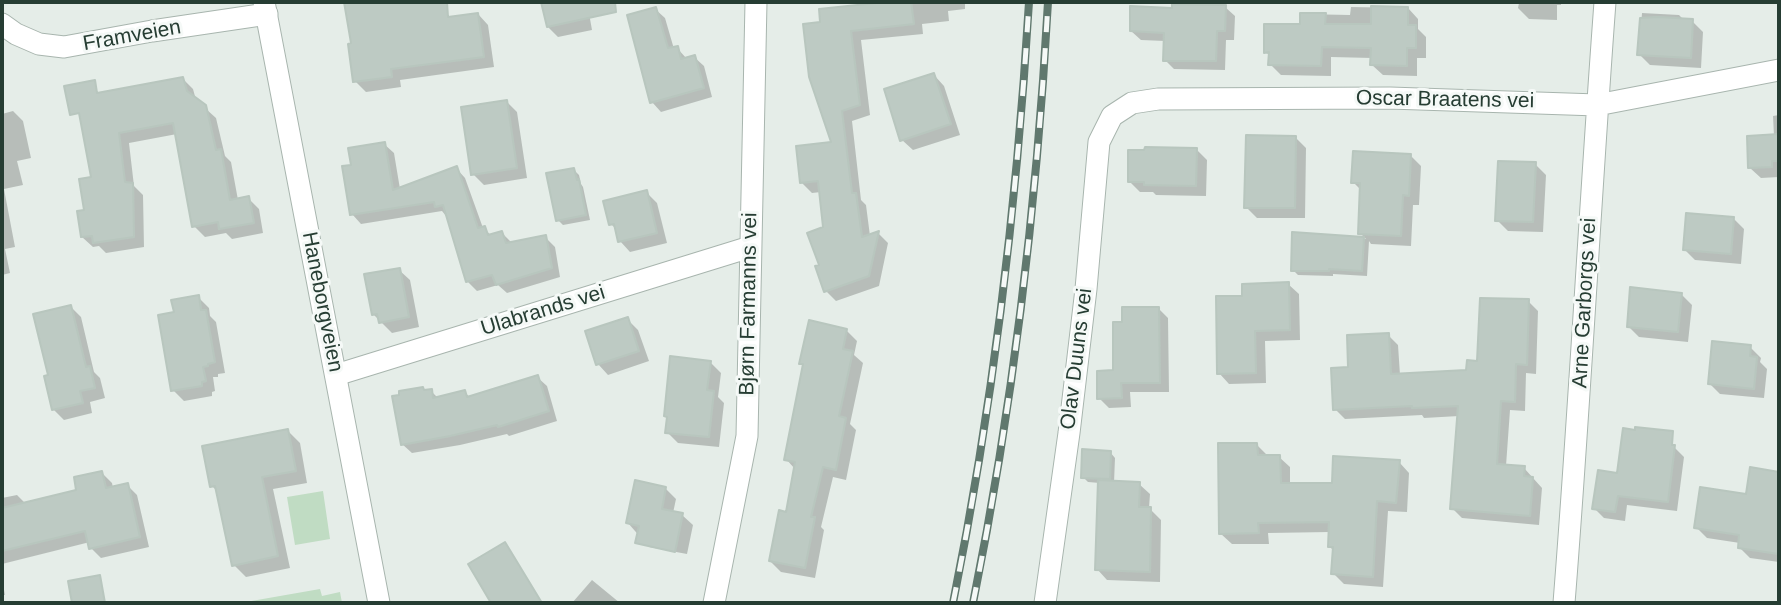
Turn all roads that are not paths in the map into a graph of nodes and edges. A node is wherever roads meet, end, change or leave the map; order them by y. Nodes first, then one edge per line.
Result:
1 (756, 2) edge
2 (1605, 2) edge
3 (266, 8) edge
4 (2, 24) edge
5 (1779, 70) edge
6 (1597, 105) junction
7 (1112, 116) joint
8 (750, 247) junction
9 (336, 375) junction
10 (379, 603) edge
11 (714, 603) edge
12 (1045, 603) edge
13 (1564, 603) edge

1 - 8 street, Bjørn Farmanns vei
2 - 6 street, Arne Garborgs vei
3 - 4 street, Framveien
3 - 9 street, Haneborgveien
5 - 6 street, Oscar Braatens vei
6 - 7 street, Oscar Braatens vei
6 - 13 street, Arne Garborgs vei
7 - 12 street, Olav Duuns vei
8 - 9 street, Ulabrands vei
8 - 11 street, Bjørn Farmanns vei
9 - 10 street, Haneborgveien

